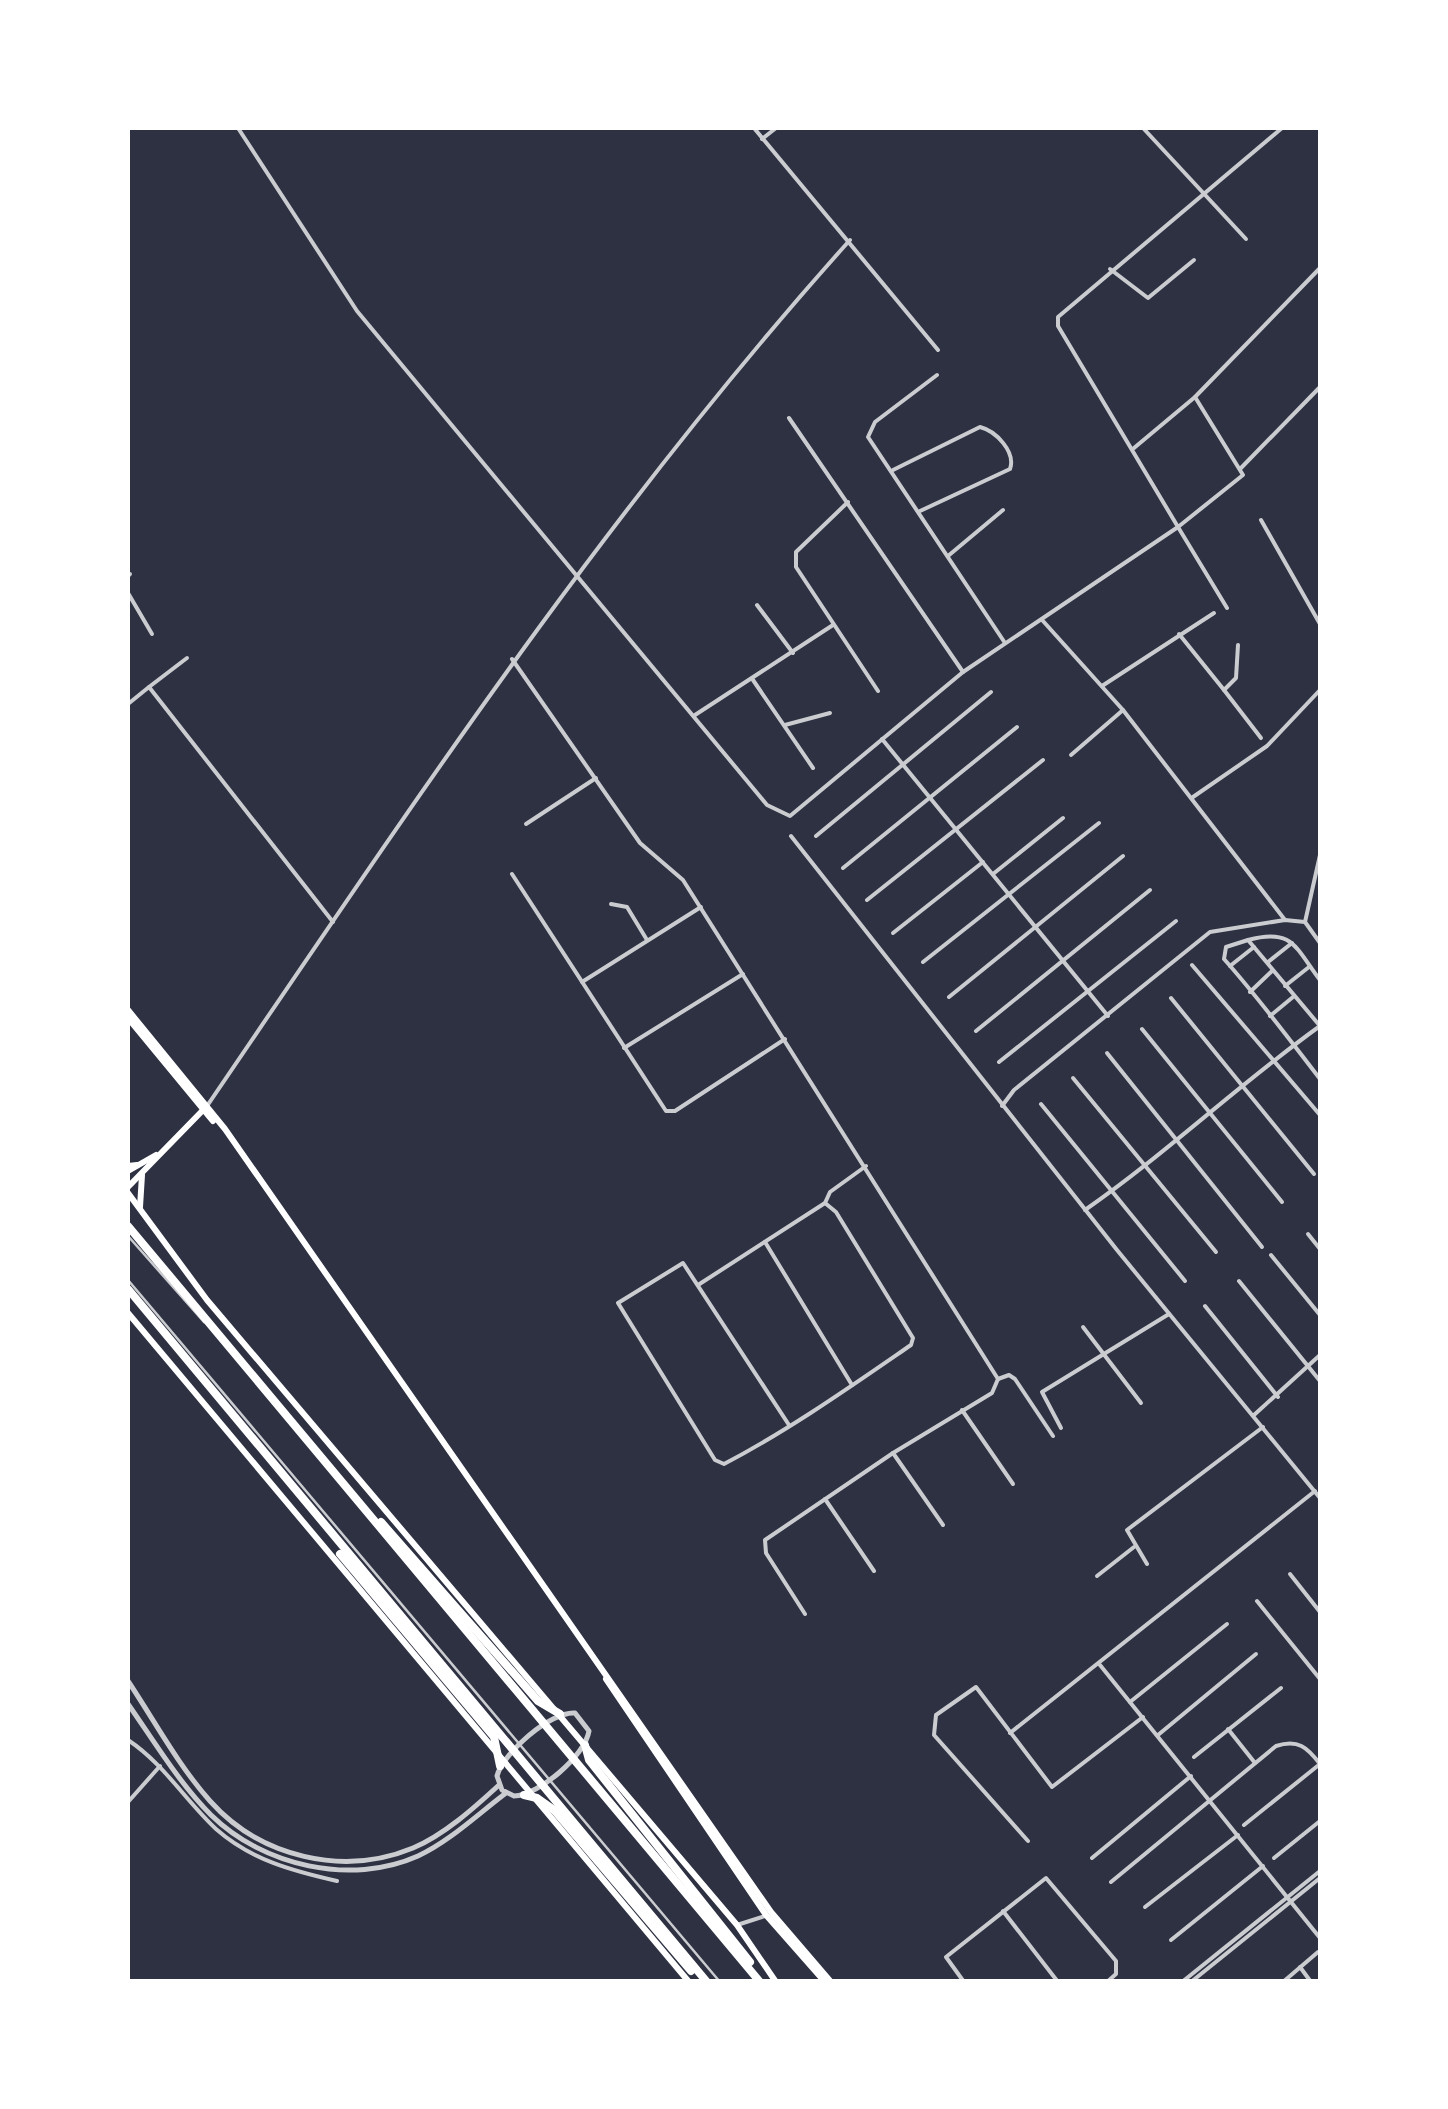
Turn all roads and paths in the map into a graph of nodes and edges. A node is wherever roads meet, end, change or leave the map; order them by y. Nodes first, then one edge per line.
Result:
1 (238, 128) edge
2 (754, 128) edge
3 (776, 128) edge
4 (1143, 128) edge
5 (1282, 128) edge
6 (762, 139) junction
7 (1200, 192) junction
8 (1246, 239) dead end
9 (850, 240) junction
10 (1194, 260) dead end
11 (1320, 268) edge
12 (1110, 269) junction
13 (938, 350) dead end
14 (937, 375) dead end
15 (1320, 387) edge
16 (1195, 396) junction
17 (789, 418) dead end
18 (1134, 448) junction
19 (1241, 468) junction
20 (892, 470) junction
21 (848, 502) junction
22 (920, 510) junction
23 (1003, 510) dead end
24 (1260, 520) dead end
25 (1178, 526) junction
26 (948, 556) junction
27 (578, 572) junction
28 (128, 593) edge
29 (757, 605) dead end
30 (1226, 608) dead end
31 (1214, 613) dead end
32 (1043, 621) junction
33 (1320, 624) edge
34 (833, 625) junction
35 (152, 634) dead end
36 (1179, 634) junction
37 (1005, 643) junction
38 (1238, 645) dead end
39 (793, 653) junction
40 (187, 658) dead end
41 (512, 659) junction
42 (963, 672) junction
43 (753, 680) junction
44 (1102, 686) junction
45 (149, 688) junction
46 (1224, 690) junction
47 (1320, 690) edge
48 (878, 691) dead end
49 (992, 692) dead end
50 (128, 704) edge
51 (1122, 710) junction
52 (830, 713) dead end
53 (694, 716) junction
54 (785, 724) junction
55 (1017, 727) dead end
56 (1261, 738) dead end
57 (882, 739) junction
58 (1071, 755) dead end
59 (1043, 760) dead end
60 (903, 765) junction
61 (814, 768) dead end
62 (596, 778) junction
63 (929, 796) junction
64 (1192, 796) junction
65 (1063, 818) dead end
66 (1099, 823) dead end
67 (526, 824) dead end
68 (955, 828) junction
69 (791, 836) dead end
70 (816, 836) dead end
71 (1320, 855) edge
72 (1123, 856) dead end
73 (983, 862) junction
74 (842, 868) dead end
75 (512, 874) dead end
76 (994, 874) junction
77 (1150, 890) dead end
78 (1010, 895) junction
79 (868, 900) dead end
80 (610, 904) dead end
81 (701, 907) junction
82 (1286, 920) junction
83 (1176, 921) dead end
84 (333, 922) junction
85 (1305, 922) junction
86 (1037, 927) junction
87 (894, 933) dead end
88 (647, 940) junction
89 (1248, 940) junction
90 (1320, 942) edge
91 (1292, 943) junction
92 (1254, 946) junction
93 (1064, 960) junction
94 (923, 962) dead end
95 (1266, 963) junction
96 (1192, 965) dead end
97 (1230, 966) junction
98 (1310, 966) junction
99 (1272, 970) junction
100 (743, 974) junction
101 (1320, 980) edge
102 (581, 982) junction
103 (1285, 986) junction
104 (1090, 992) junction
105 (1250, 992) junction
106 (949, 996) dead end
107 (1295, 996) junction
108 (1171, 998) dead end
109 (128, 1010) edge
110 (1108, 1016) junction
111 (1270, 1016) junction
112 (128, 1018) edge
113 (1142, 1029) dead end
114 (976, 1031) dead end
115 (785, 1039) junction
116 (1294, 1045) junction
117 (624, 1048) junction
118 (1107, 1053) dead end
119 (1274, 1061) junction
120 (999, 1062) dead end
121 (1319, 1075) edge
122 (1073, 1078) dead end
123 (1241, 1084) junction
124 (1041, 1104) dead end
125 (1002, 1106) junction
126 (205, 1108) junction
127 (1206, 1111) junction
128 (1320, 1115) edge
129 (1176, 1139) junction
130 (158, 1155) junction
131 (866, 1166) junction
132 (1145, 1166) junction
133 (128, 1169) edge
134 (1314, 1174) dead end
135 (142, 1175) junction
136 (128, 1190) edge
137 (1111, 1190) junction
138 (1282, 1202) dead end
139 (825, 1203) junction
140 (140, 1208) junction
141 (1086, 1210) junction
142 (128, 1226) edge
143 (1308, 1234) dead end
144 (128, 1236) edge
145 (765, 1242) junction
146 (1262, 1246) dead end
147 (1320, 1249) edge
148 (1216, 1252) dead end
149 (1271, 1255) dead end
150 (164, 1273) junction
151 (128, 1280) edge
152 (1185, 1281) dead end
153 (1240, 1282) dead end
154 (698, 1285) junction
155 (128, 1289) edge
156 (137, 1296) junction
157 (1205, 1306) dead end
158 (128, 1313) edge
159 (1169, 1314) junction
160 (1320, 1315) edge
161 (1082, 1327) dead end
162 (1320, 1355) edge
163 (1104, 1356) junction
164 (1308, 1366) junction
165 (998, 1379) junction
166 (1320, 1381) edge
167 (852, 1385) junction
168 (1278, 1397) junction
169 (1141, 1403) dead end
170 (962, 1410) junction
171 (1254, 1415) junction
172 (788, 1426) junction
173 (1263, 1426) junction
174 (1061, 1428) dead end
175 (1053, 1436) dead end
176 (892, 1453) junction
177 (340, 1480) junction
178 (1013, 1484) dead end
179 (1315, 1491) junction
180 (1320, 1498) edge
181 (299, 1499) junction
182 (825, 1499) junction
183 (943, 1525) dead end
184 (1134, 1547) junction
185 (1147, 1564) dead end
186 (874, 1571) dead end
187 (1290, 1574) dead end
188 (1096, 1576) dead end
189 (1257, 1601) dead end
190 (1320, 1612) edge
191 (805, 1614) dead end
192 (1227, 1624) dead end
193 (1256, 1654) dead end
194 (1100, 1665) junction
195 (1320, 1679) edge
196 (128, 1680) edge
197 (1281, 1688) dead end
198 (1130, 1702) junction
199 (128, 1704) edge
200 (560, 1714) junction
201 (1143, 1718) junction
202 (1228, 1729) junction
203 (1010, 1733) junction
204 (1158, 1735) junction
205 (128, 1740) edge
206 (585, 1745) junction
207 (1194, 1758) dead end
208 (1255, 1763) junction
209 (160, 1766) junction
210 (500, 1766) junction
211 (1191, 1776) junction
212 (499, 1785) junction
213 (506, 1793) junction
214 (524, 1796) junction
215 (1210, 1800) junction
216 (128, 1802) edge
217 (1320, 1820) edge
218 (1244, 1825) dead end
219 (1238, 1835) junction
220 (1028, 1841) dead end
221 (1092, 1858) dead end
222 (1274, 1858) dead end
223 (1264, 1866) junction
224 (1320, 1871) edge
225 (1320, 1878) edge
226 (338, 1882) dead end
227 (1111, 1882) dead end
228 (1289, 1899) junction
229 (1145, 1907) dead end
230 (1003, 1911) junction
231 (768, 1914) junction
232 (737, 1925) junction
233 (1320, 1938) edge
234 (1171, 1940) dead end
235 (1318, 1952) dead end
236 (1300, 1968) junction
237 (689, 1982) edge
238 (704, 1982) edge
239 (720, 1982) edge
240 (761, 1982) edge
241 (776, 1982) edge
242 (828, 1982) edge
243 (964, 1982) edge
244 (1058, 1982) edge
245 (1107, 1982) edge
246 (1182, 1982) edge
247 (1191, 1982) edge
248 (1283, 1982) edge
249 (1310, 1982) edge

1 - 27 street
2 - 6 street
3 - 6 street
4 - 7 street
5 - 7 street
6 - 9 street
7 - 8 street
7 - 12 street
9 - 13 street
9 - 27 street
10 - 12 street
11 - 16 street
12 - 18 street
14 - 20 street
15 - 19 street
16 - 18 street
16 - 19 street
17 - 21 street
18 - 25 street
19 - 25 street
20 - 22 street
20 - 22 street
21 - 34 street
21 - 42 street
22 - 26 street
23 - 26 street
24 - 33 street
25 - 30 street
25 - 32 street
26 - 37 street
27 - 41 street
27 - 53 street
28 - 35 street
29 - 39 street
31 - 36 street
32 - 37 street
32 - 44 street
34 - 39 street
34 - 48 street
36 - 44 street
36 - 46 street
37 - 42 street
38 - 46 street
39 - 43 street
40 - 45 street
41 - 62 street
41 - 84 street
42 - 57 street
43 - 53 street
43 - 54 street
44 - 51 street
45 - 50 street
45 - 84 street
46 - 56 street
47 - 64 street
49 - 60 street
51 - 58 street
51 - 64 street
52 - 54 street
53 - 57 street
54 - 61 street
55 - 63 street
57 - 60 street
59 - 68 street
60 - 63 street
60 - 70 street
62 - 67 street
62 - 81 street
63 - 68 street
63 - 74 street
64 - 82 street
65 - 76 street
66 - 78 street
68 - 73 street
68 - 79 street
69 - 125 street
71 - 85 street
72 - 86 street
73 - 76 street
73 - 87 street
75 - 102 street
76 - 78 street
77 - 93 street
78 - 86 street
78 - 94 street
80 - 88 street
81 - 88 street
81 - 100 street
82 - 85 street
82 - 110 street
83 - 104 street
84 - 126 street
85 - 90 street
86 - 93 street
86 - 106 street
88 - 102 street
89 - 91 street
89 - 92 street
89 - 97 street
91 - 95 street
91 - 98 street
92 - 95 street
92 - 97 street
93 - 104 street
93 - 114 street
95 - 99 street
96 - 119 street
97 - 105 street
98 - 101 street
98 - 103 street
99 - 103 street
99 - 105 street
100 - 115 street
100 - 117 street
102 - 117 street
103 - 107 street
104 - 110 street
104 - 120 street
105 - 111 street
107 - 111 street
107 - 116 street
108 - 123 street
109 - 126 main road
110 - 125 street
111 - 116 street
112 - 126 main road
113 - 127 street
115 - 117 street
115 - 131 street
116 - 119 street
116 - 121 street
118 - 129 street
119 - 123 street
119 - 128 street
122 - 132 street
123 - 127 street
123 - 134 street
124 - 137 street
125 - 141 street
126 - 130 main road
126 - 231 main road
127 - 129 street
127 - 138 street
129 - 132 street
129 - 146 street
130 - 133 main road
130 - 135 main road
131 - 139 street
131 - 165 street
132 - 137 street
132 - 148 street
135 - 136 main road
135 - 140 main road
136 - 140 main road
137 - 141 street
137 - 152 street
139 - 145 street
139 - 167 street
140 - 232 main road
141 - 159 street
142 - 150 highway
143 - 147 street
144 - 150 lane
145 - 154 street
145 - 167 street
149 - 160 street
150 - 177 highway
150 - 240 lane
151 - 156 lane
153 - 164 street
154 - 172 street
154 - 172 street
155 - 156 highway
156 - 181 highway
156 - 239 lane
157 - 168 street
158 - 237 main road
159 - 163 street
159 - 171 street
161 - 163 street
162 - 164 street
163 - 169 street
163 - 174 street
164 - 166 street
164 - 168 street
165 - 170 street
165 - 175 street
167 - 172 street
168 - 171 street
170 - 176 street
170 - 178 street
171 - 173 street
173 - 179 street
173 - 184 street
176 - 182 street
176 - 183 street
177 - 200 highway
177 - 240 highway
179 - 180 street
179 - 194 street
181 - 210 highway
181 - 238 highway
182 - 186 street
182 - 191 street
184 - 185 street
184 - 188 street
187 - 190 street
189 - 195 street
192 - 198 street
193 - 204 street
194 - 198 street
194 - 203 street
196 - 212 street
197 - 202 street
198 - 201 street
199 - 213 street
200 - 206 street
200 - 210 street
201 - 203 street
201 - 204 street
202 - 207 street
202 - 208 street
203 - 220 street
204 - 211 street
205 - 209 street
206 - 214 street
206 - 240 highway
208 - 215 street
208 - 218 street
209 - 216 street
209 - 226 street
210 - 212 street
211 - 215 street
211 - 221 street
212 - 213 street
213 - 214 street
214 - 238 highway
215 - 219 street
215 - 227 street
217 - 222 street
219 - 223 street
219 - 229 street
223 - 228 street
223 - 234 street
224 - 228 street
225 - 228 street
228 - 233 street
228 - 246 street
228 - 247 street
230 - 243 street
230 - 244 street
230 - 245 street
231 - 232 street
231 - 242 main road
232 - 241 main road
235 - 236 street
236 - 248 street
236 - 249 street

